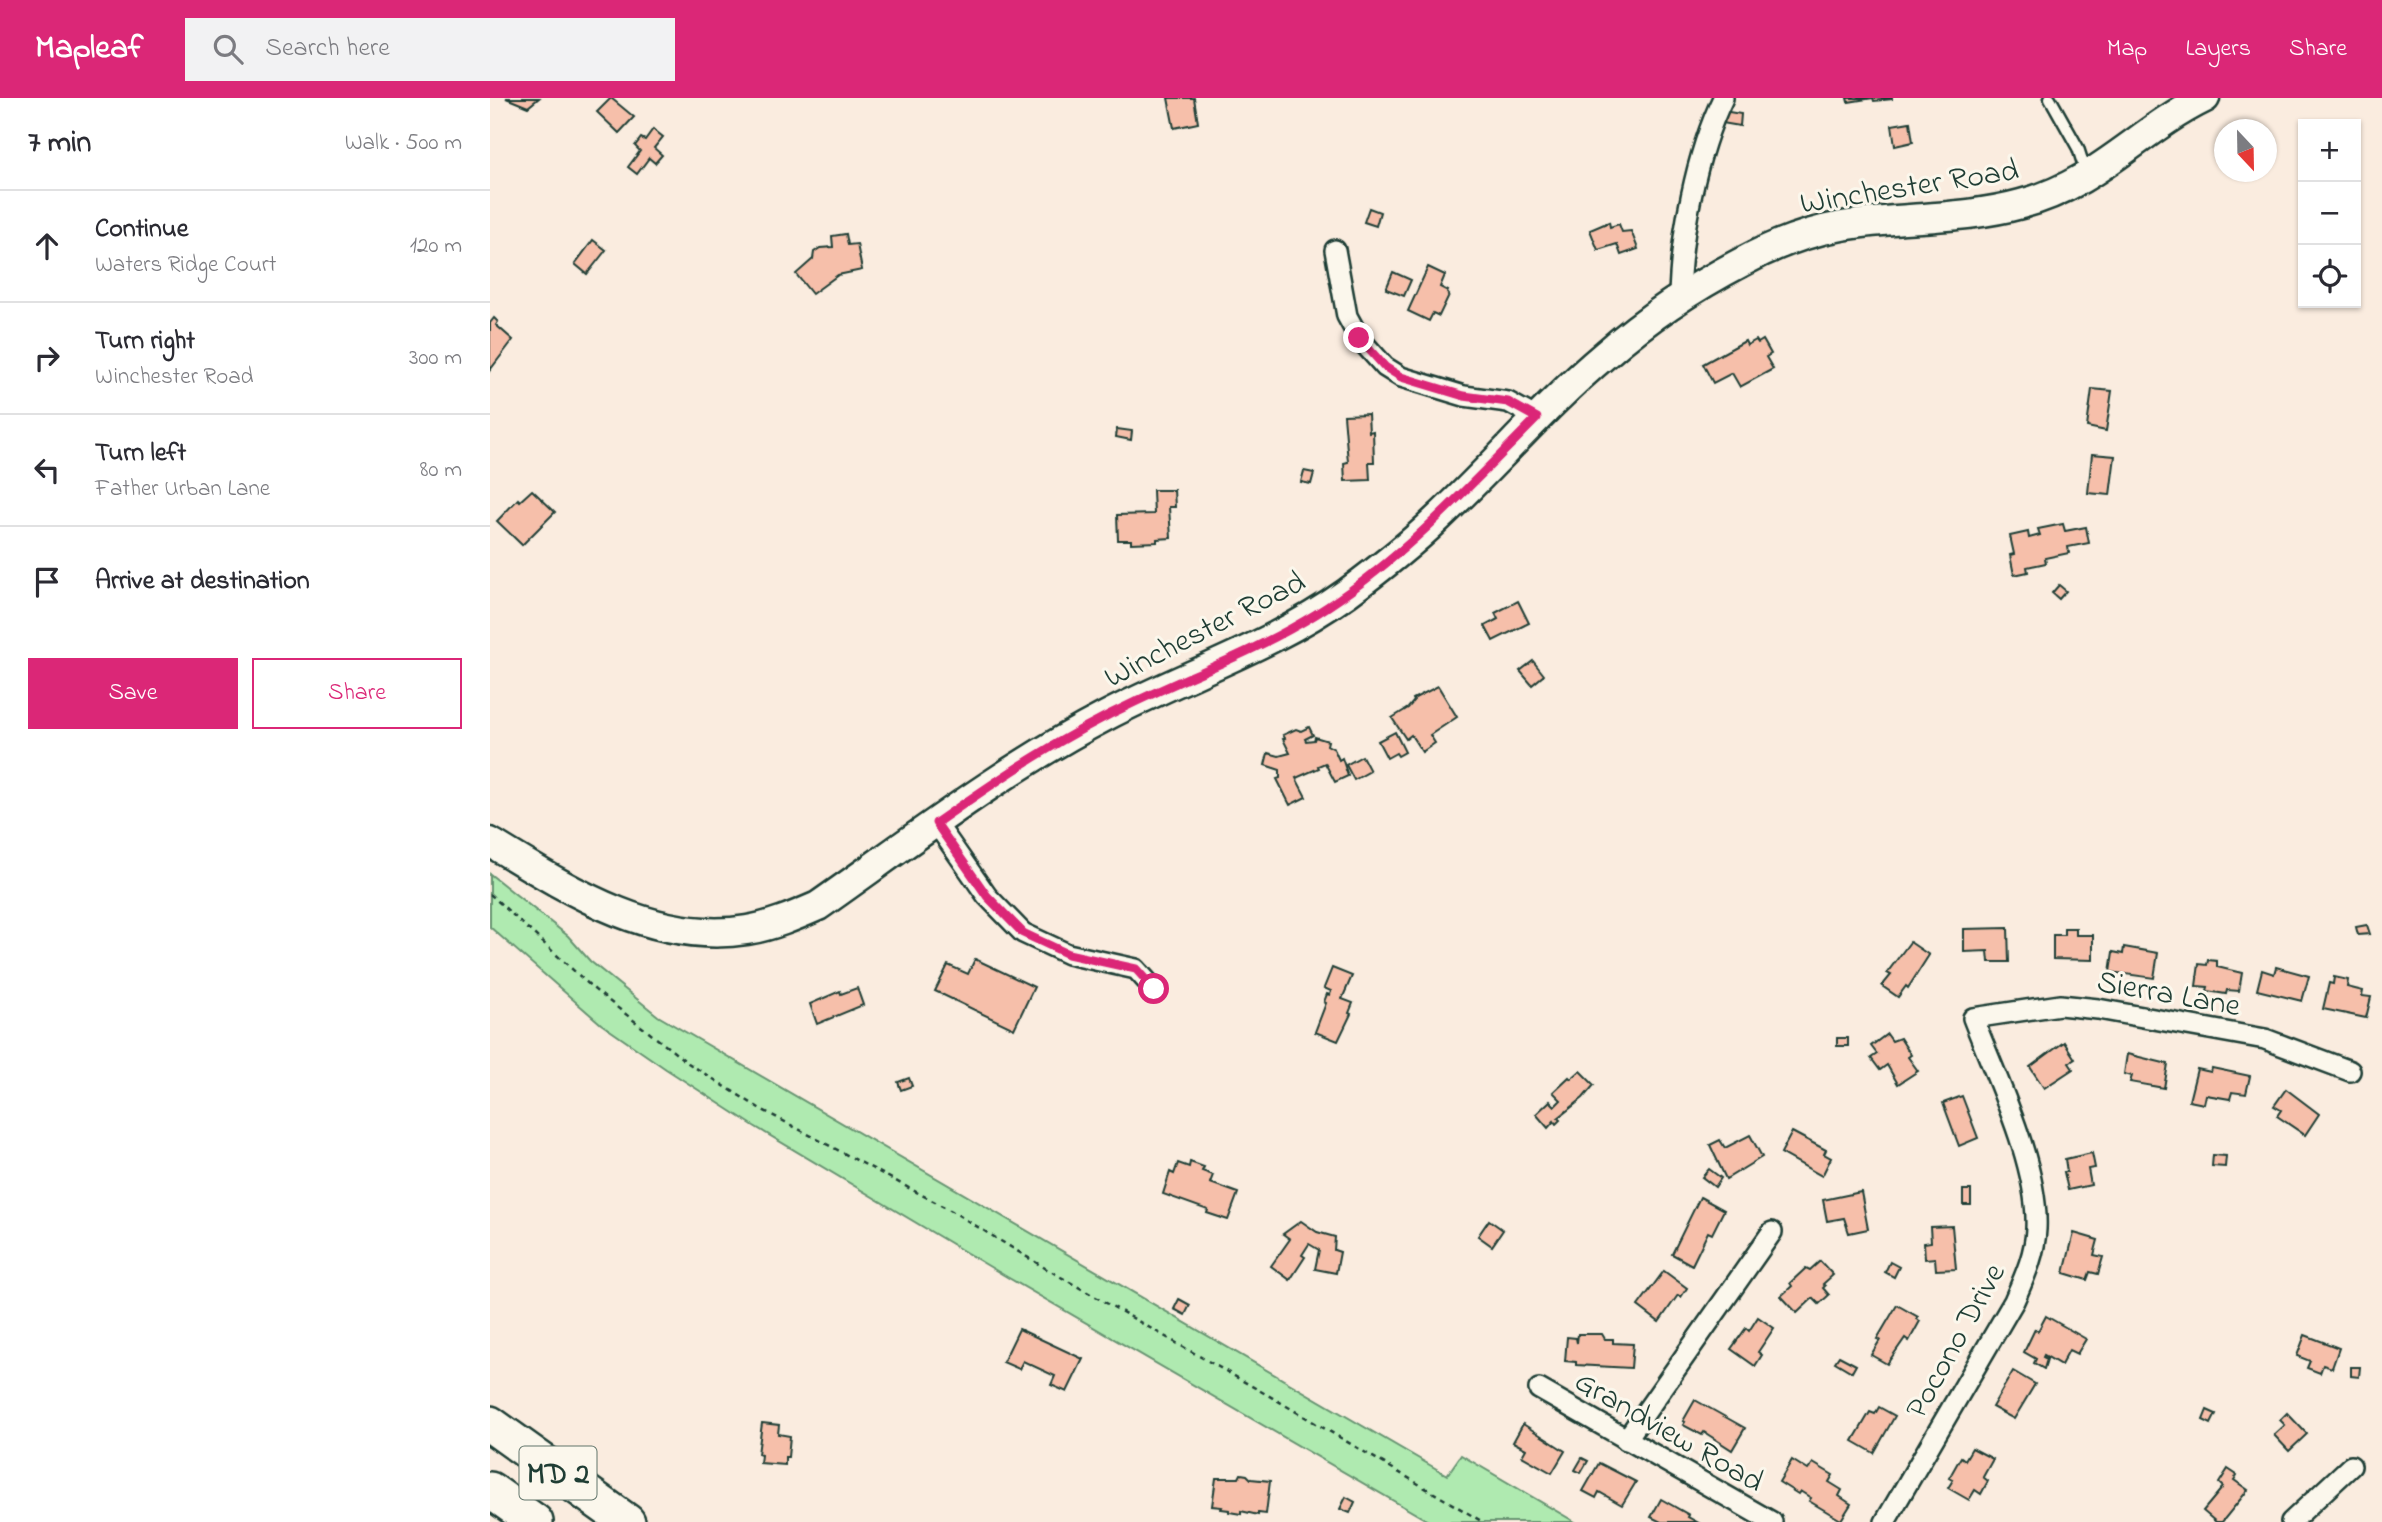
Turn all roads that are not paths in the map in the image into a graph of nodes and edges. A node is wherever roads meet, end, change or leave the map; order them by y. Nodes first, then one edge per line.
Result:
1 (1723, 98) edge
2 (2050, 98) edge
3 (2205, 98) edge
4 (2088, 177) junction
5 (1335, 250) dead end
6 (1679, 299) junction
7 (1537, 418) junction
8 (936, 823) junction
9 (490, 842) edge
10 (1154, 989) dead end
11 (1973, 1018) joint
12 (2350, 1071) dead end
13 (1772, 1232) dead end
14 (1539, 1390) dead end
15 (490, 1424) edge
16 (1626, 1440) junction
17 (2351, 1466) dead end
18 (490, 1490) edge
19 (535, 1522) edge
20 (627, 1522) edge
21 (1772, 1522) edge
22 (1885, 1522) edge
23 (2291, 1522) edge

1 - 6 street
2 - 4 lane
3 - 4 street, Winchester Road
4 - 6 street, Winchester Road
5 - 7 street
6 - 7 street, Winchester Road
7 - 8 street, Winchester Road
8 - 9 street, Winchester Road
8 - 10 street
11 - 12 street, Sierra Lane
11 - 22 street, Pocono Drive
13 - 16 street
14 - 16 street, Grandview Road
15 - 20 highway, MD 2
16 - 21 street, Grandview Road
17 - 23 street
18 - 19 highway, MD 2

